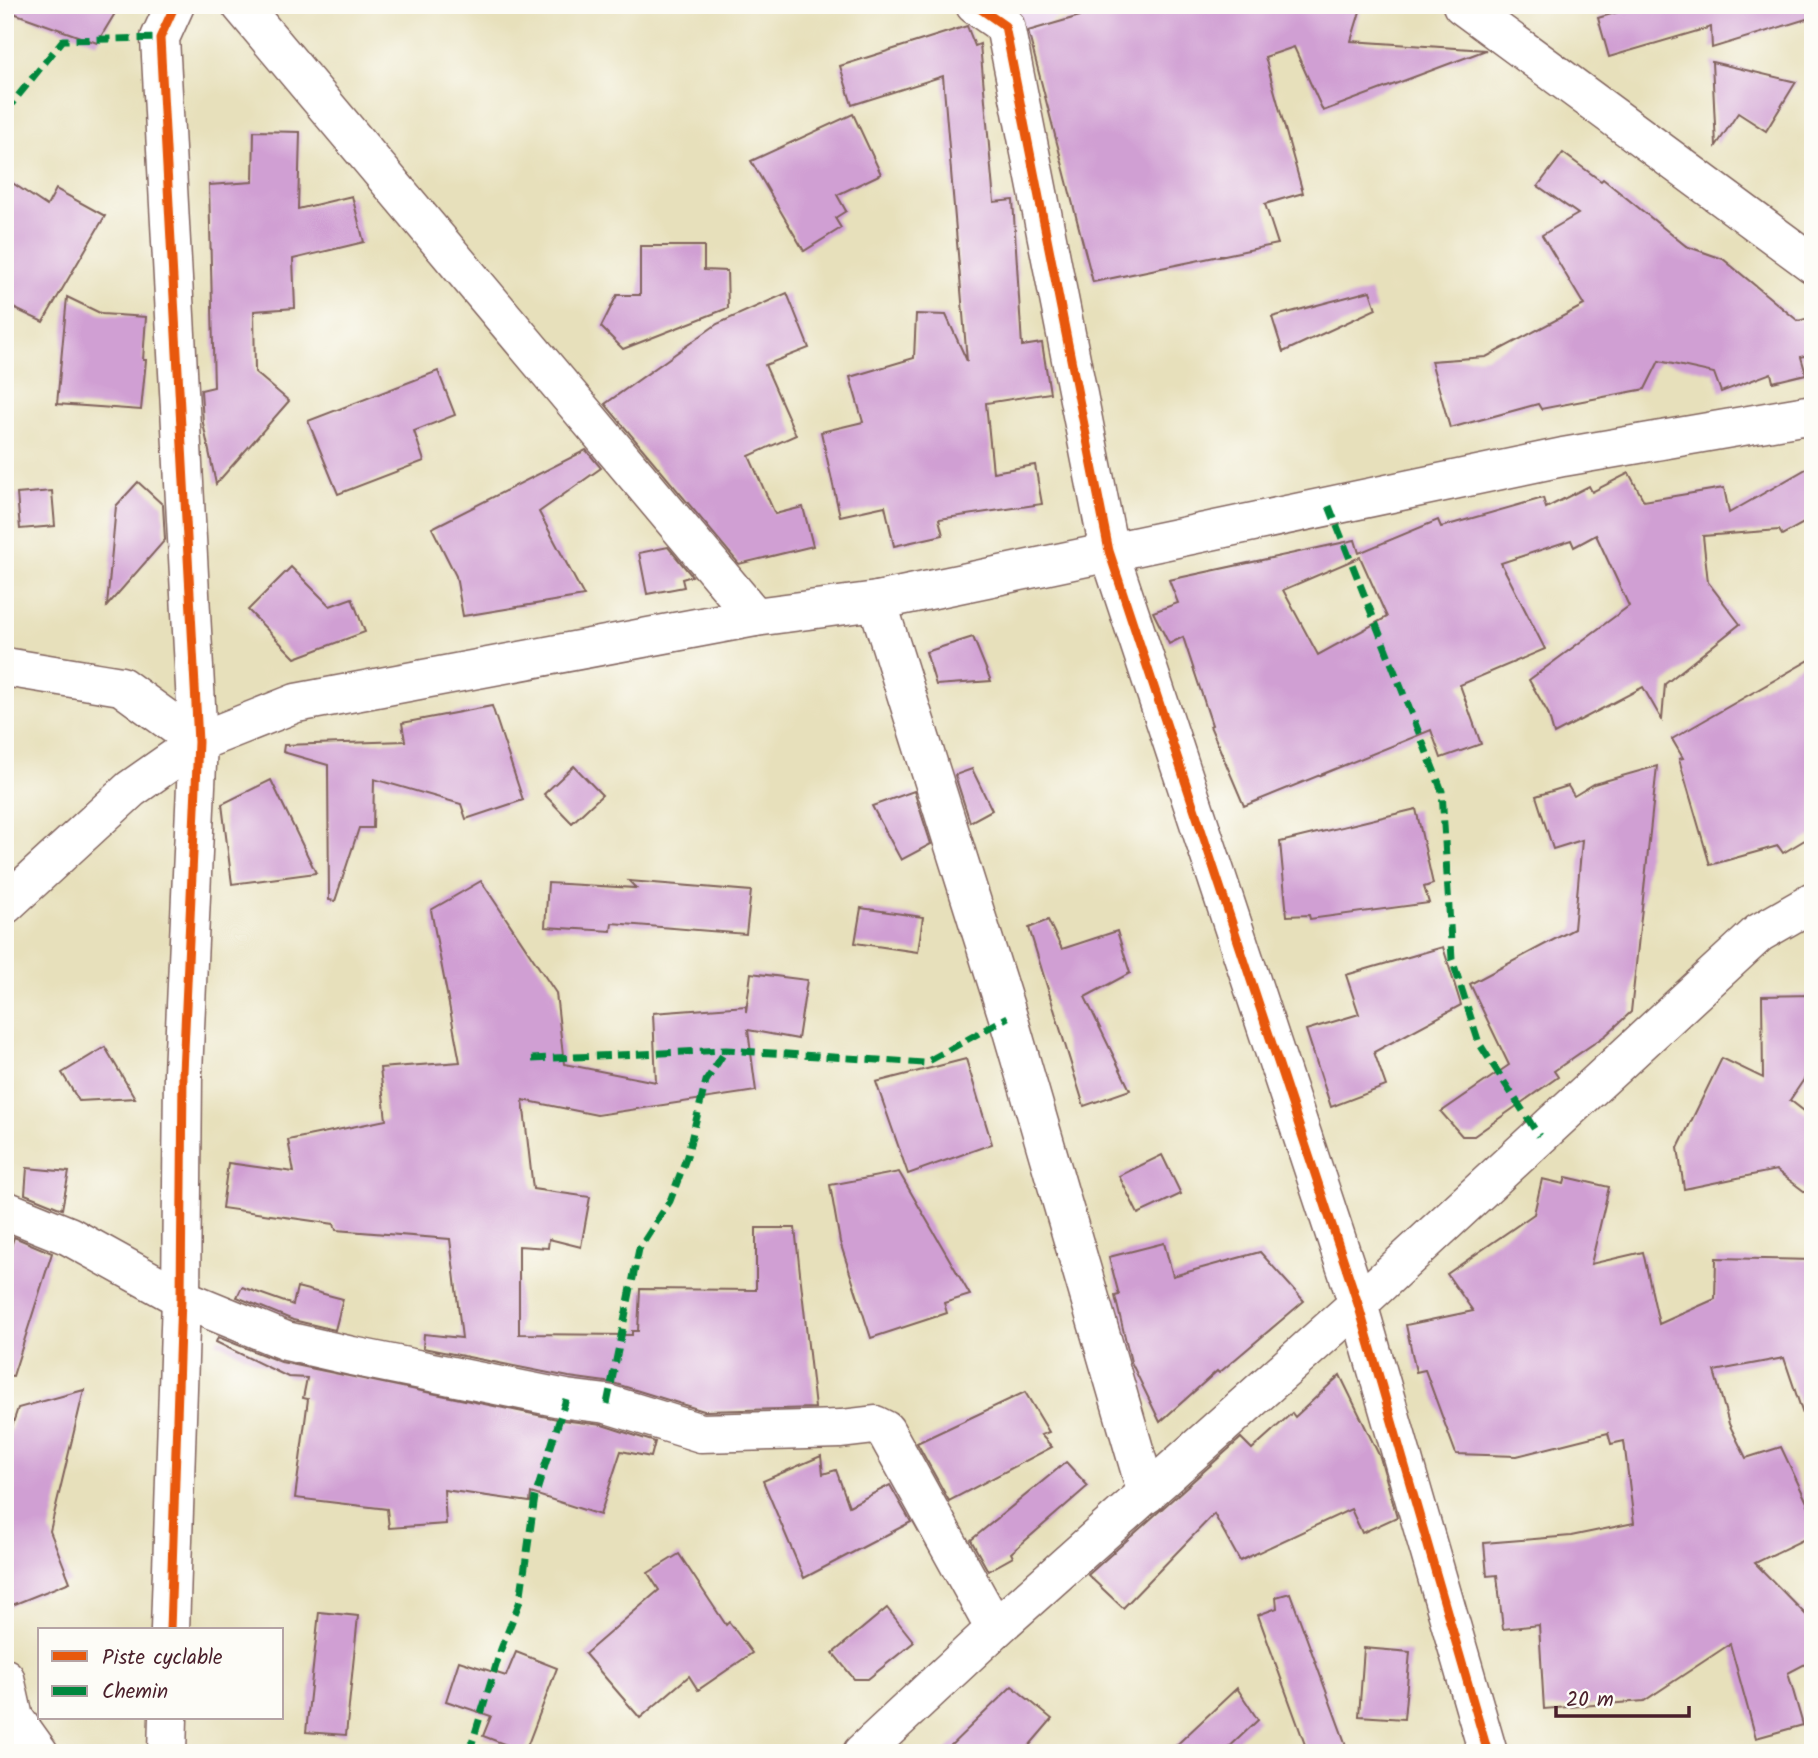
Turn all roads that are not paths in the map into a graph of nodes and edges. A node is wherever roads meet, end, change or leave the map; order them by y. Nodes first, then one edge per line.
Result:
1 (175, 5) edge
2 (242, 5) edge
3 (975, 5) edge
4 (1462, 5) edge
5 (1813, 264) edge
6 (1813, 414) edge
7 (1109, 551) junction
8 (877, 601) junction
9 (755, 617) junction
10 (5, 667) edge
11 (198, 742) junction
12 (1813, 902) edge
13 (5, 905) edge
14 (5, 1210) edge
15 (180, 1298) junction
16 (1358, 1304) junction
17 (1147, 1494) junction
18 (170, 1628) edge
19 (995, 1629) junction
20 (5, 1678) edge
21 (168, 1720) edge
22 (38, 1753) edge
23 (167, 1753) edge
24 (862, 1753) edge
25 (1488, 1753) edge

1 - 11 street
2 - 9 street
3 - 7 street
4 - 5 street
6 - 7 street
7 - 8 street
7 - 16 street
8 - 9 street
8 - 17 street
9 - 11 street
10 - 11 street
11 - 13 street
11 - 15 street
12 - 16 street
14 - 15 street
15 - 18 street
15 - 19 street
16 - 17 street
16 - 25 street
17 - 19 street
19 - 24 street
20 - 22 street
21 - 23 street

